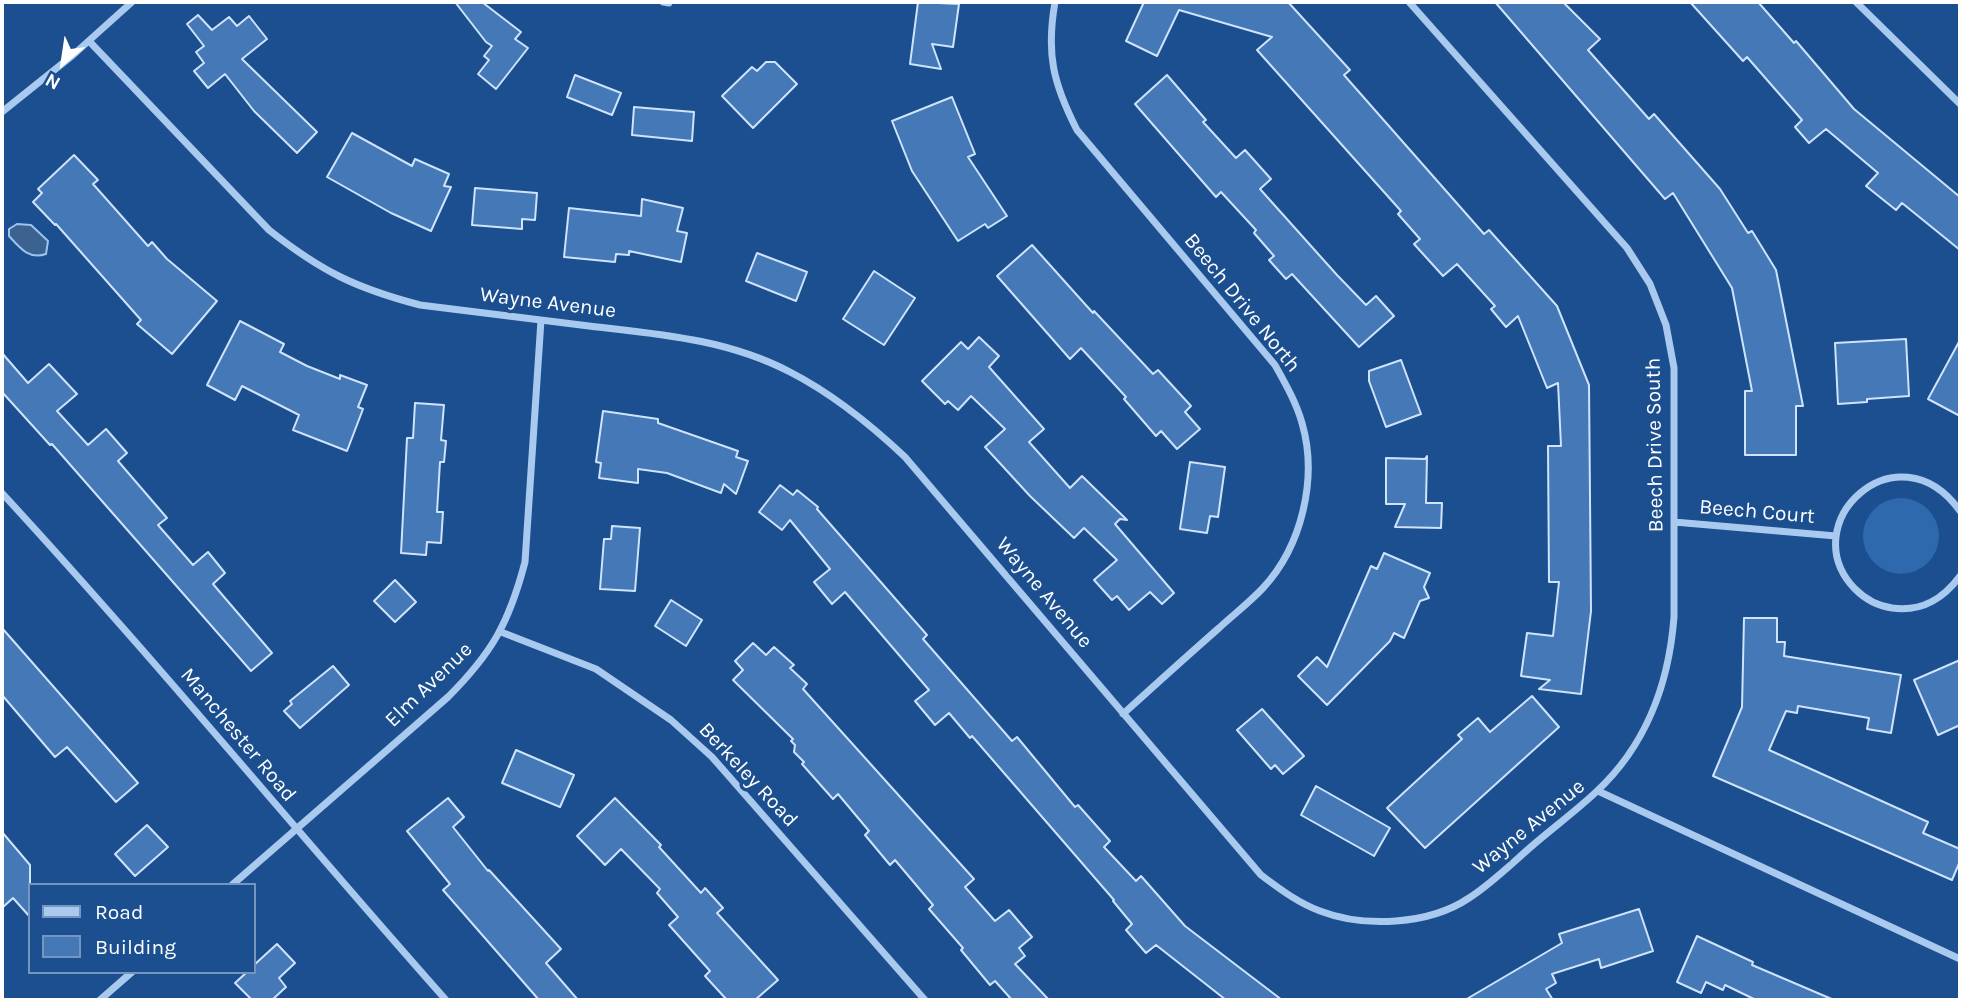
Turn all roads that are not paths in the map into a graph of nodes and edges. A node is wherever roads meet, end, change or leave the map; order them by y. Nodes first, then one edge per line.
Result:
1 (132, 2) edge
2 (1055, 2) edge
3 (1409, 2) edge
4 (1856, 2) edge
5 (89, 41) junction
6 (1960, 104) edge
7 (2, 113) edge
8 (541, 320) junction
9 (2, 493) edge
10 (1960, 511) edge
11 (1674, 522) junction
12 (1836, 536) junction
13 (1960, 576) edge
14 (501, 632) junction
15 (1123, 714) junction
16 (1598, 790) junction
17 (295, 829) junction
18 (234, 883) edge
19 (1960, 959) edge
20 (130, 974) edge
21 (100, 1000) edge
22 (446, 1000) edge
23 (925, 1000) edge

1 - 5 street
2 - 15 street, Beech Drive North
3 - 11 street, Beech Drive South
4 - 6 street
5 - 7 street
5 - 8 street, Wayne Avenue
8 - 14 street, Elm Avenue
8 - 15 street, Wayne Avenue
9 - 17 street, Manchester Road
10 - 12 street, Beech Court
11 - 12 street, Beech Court
11 - 16 street, Beech Drive South
12 - 13 street, Beech Court
14 - 17 street, Elm Avenue
14 - 23 street, Berkeley Road
15 - 16 street, Wayne Avenue
16 - 19 street, Wayne Avenue
17 - 18 street, Elm Avenue
17 - 22 street, Manchester Road
20 - 21 street

